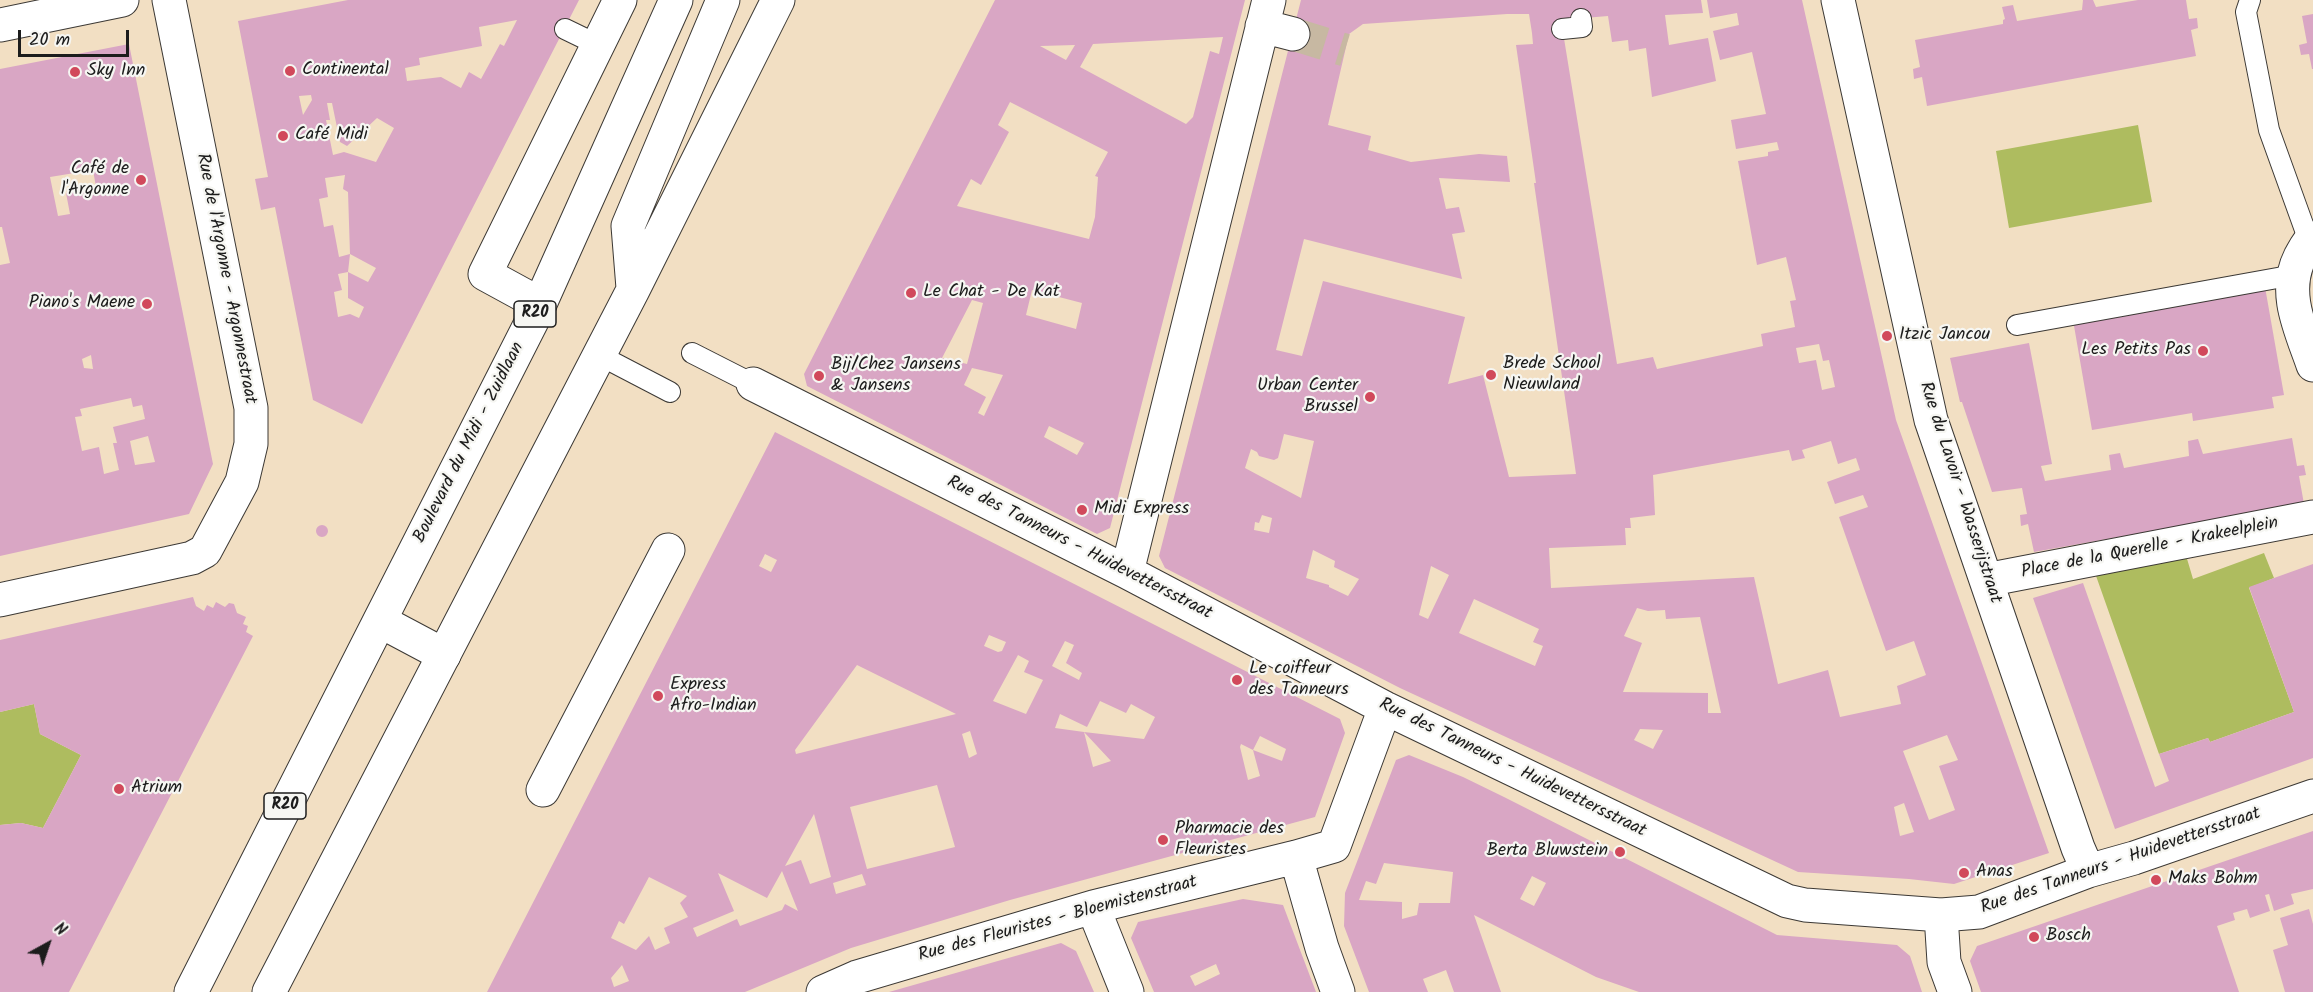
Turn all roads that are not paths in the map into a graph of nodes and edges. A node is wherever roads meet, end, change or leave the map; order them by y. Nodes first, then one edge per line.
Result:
1 (122, 0) edge
2 (169, 0) edge
3 (620, 0) edge
4 (676, 0) edge
5 (723, 0) edge
6 (778, 0) edge
7 (1838, 0) edge
8 (2250, 0) edge
9 (1581, 19) dead end
10 (1275, 20) edge
11 (0, 25) edge
12 (565, 29) dead end
13 (1562, 29) dead end
14 (598, 45) junction
15 (2305, 251) edge
16 (633, 290) junction
17 (540, 304) junction
18 (2018, 325) dead end
19 (692, 353) dead end
20 (599, 355) junction
21 (2313, 365) edge
22 (753, 384) joint
23 (670, 392) dead end
24 (2313, 517) edge
25 (668, 549) dead end
26 (1126, 572) junction
27 (1986, 580) junction
28 (0, 600) edge
29 (380, 621) junction
30 (444, 655) junction
31 (1385, 708) junction
32 (543, 790) dead end
33 (2313, 796) edge
34 (1296, 857) junction
35 (2088, 871) junction
36 (1093, 907) junction
37 (1941, 915) junction
38 (191, 992) edge
39 (269, 992) edge
40 (823, 992) edge
41 (1127, 992) edge
42 (1338, 992) edge
43 (1956, 992) edge

1 - 11 street
2 - 28 street, Rue de l'Argonne - Argonnestraat
3 - 14 street
4 - 17 street, Boulevard du Midi - Zuidlaan / R20
5 - 16 street
6 - 16 street
7 - 27 street, Rue du Lavoir - Wasserijstraat
8 - 15 lane
9 - 13 lane
10 - 26 street
12 - 14 lane
14 - 17 street
15 - 18 lane
15 - 21 street
16 - 20 street
17 - 29 street, Boulevard du Midi - Zuidlaan / R20
19 - 22 lane
20 - 23 lane
20 - 30 street
22 - 26 street, Rue des Tanneurs - Huidevettersstraat
24 - 27 street, Place de la Querelle - Krakeelplein
25 - 32 street
26 - 31 street, Rue des Tanneurs - Huidevettersstraat
27 - 35 street, Rue du Lavoir - Wasserijstraat
29 - 30 street
29 - 38 street, Boulevard du Midi - Zuidlaan / R20
30 - 39 street
31 - 34 street, Rue des Fleuristes - Bloemistenstraat
31 - 37 street, Rue des Tanneurs - Huidevettersstraat
33 - 35 street, Rue des Tanneurs - Huidevettersstraat
34 - 36 street, Rue des Fleuristes - Bloemistenstraat
34 - 42 street
35 - 37 street, Rue des Tanneurs - Huidevettersstraat
36 - 40 street, Rue des Fleuristes - Bloemistenstraat
36 - 41 street
37 - 43 street

